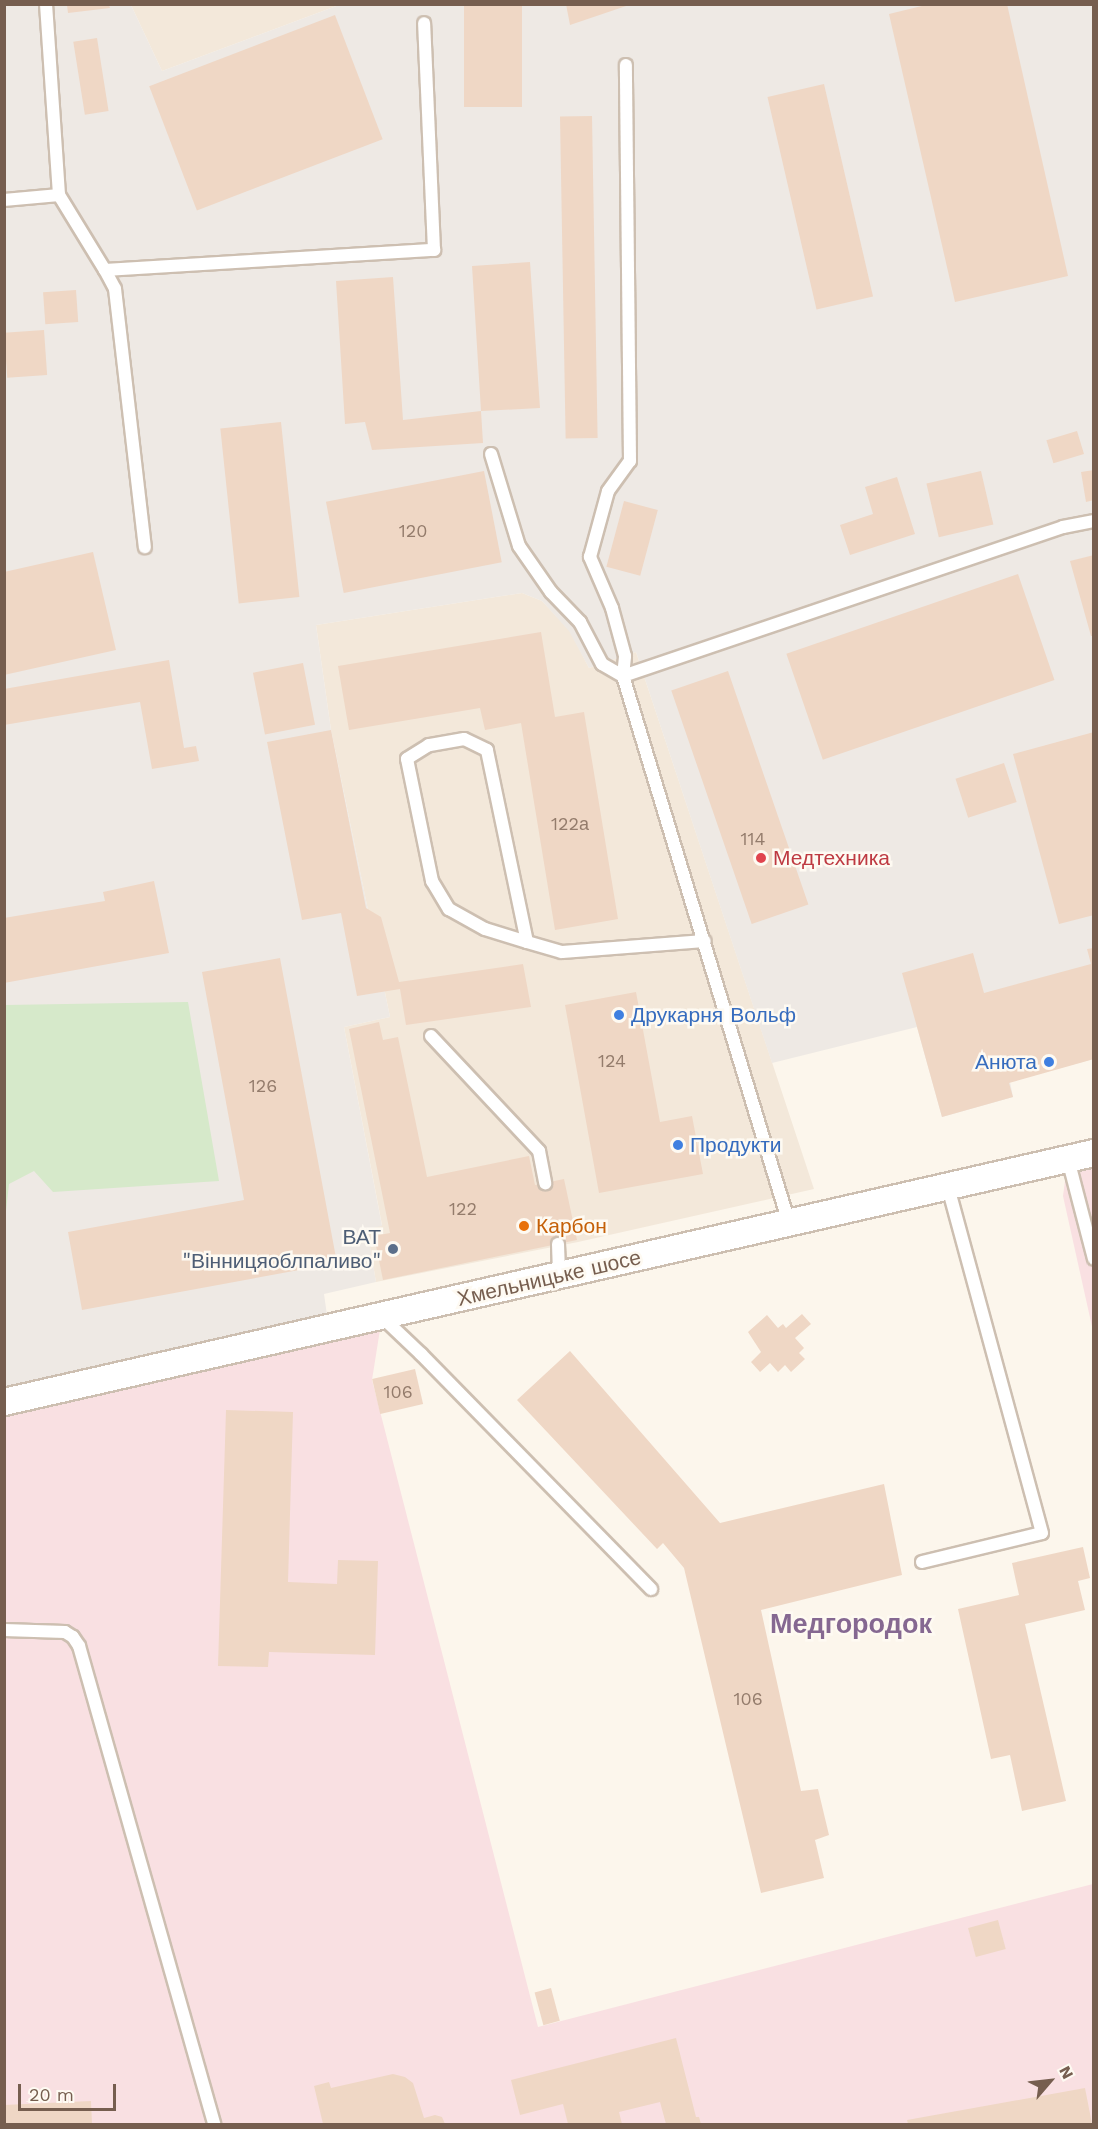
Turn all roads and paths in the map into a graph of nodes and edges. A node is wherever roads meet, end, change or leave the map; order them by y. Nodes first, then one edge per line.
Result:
1 (46, 4) edge
2 (424, 23) dead end
3 (626, 64) dead end
4 (59, 195) junction
5 (4, 200) edge
6 (105, 270) junction
7 (491, 454) dead end
8 (1094, 521) edge
9 (145, 547) dead end
10 (623, 676) junction
11 (705, 940) junction
12 (527, 942) junction
13 (431, 1036) dead end
14 (1094, 1153) edge
15 (1068, 1159) junction
16 (545, 1183) dead end
17 (948, 1186) junction
18 (789, 1223) junction
19 (558, 1244) dead end
20 (1094, 1259) edge
21 (559, 1276) junction
22 (382, 1317) junction
23 (4, 1402) edge
24 (922, 1562) dead end
25 (651, 1589) dead end
26 (4, 1630) edge
27 (214, 2124) edge

1 - 4 lane
2 - 6 lane
3 - 10 lane
4 - 5 lane
4 - 6 lane
6 - 9 lane
7 - 10 lane
8 - 10 lane
10 - 11 lane
11 - 12 lane
11 - 18 lane
12 - 12 lane
13 - 16 lane
14 - 15 street, Хмельницьке шосе
15 - 17 street, Хмельницьке шосе
15 - 20 lane
17 - 18 street, Хмельницьке шосе
17 - 24 lane
18 - 21 street, Хмельницьке шосе
19 - 21 lane
21 - 22 street, Хмельницьке шосе
22 - 23 street, Хмельницьке шосе
22 - 25 lane
26 - 27 lane

